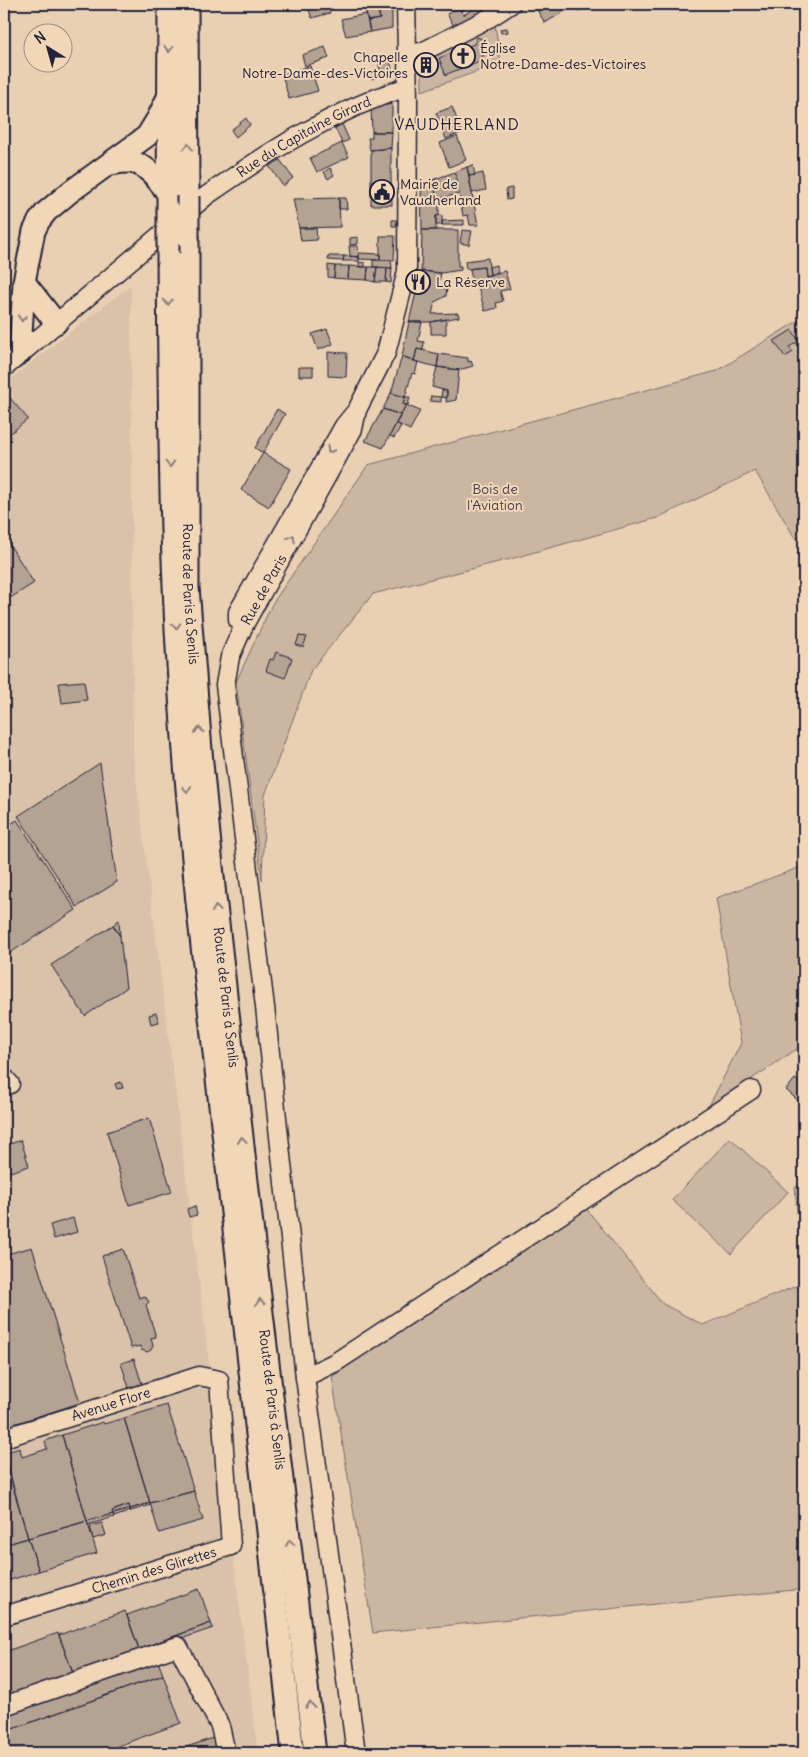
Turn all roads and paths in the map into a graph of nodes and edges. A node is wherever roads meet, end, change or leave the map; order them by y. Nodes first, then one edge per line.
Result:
1 (169, 4) edge
2 (187, 4) edge
3 (406, 4) edge
4 (511, 4) edge
5 (408, 54) junction
6 (407, 87) junction
7 (169, 94) junction
8 (111, 164) junction
9 (183, 199) junction
10 (24, 282) junction
11 (56, 323) junction
12 (20, 353) junction
13 (4, 368) edge
14 (751, 1090) dead end
15 (305, 1377) junction
16 (219, 1380) joint
17 (4, 1438) edge
18 (4, 1616) edge
19 (4, 1706) edge
20 (226, 1753) edge
21 (293, 1753) edge
22 (315, 1753) edge
23 (356, 1753) edge

1 -> 7 main road
9 -> 2 main road
3 - 5 street, Rue de Paris
4 - 5 street
5 - 6 street, Rue de Paris
6 - 9 street, Rue du Capitaine Girard
6 - 15 street, Rue de Paris
7 - 8 main road
7 - 9 main road
8 - 9 main road
8 - 10 main road
9 - 11 street, Rue du Capitaine Girard
9 -> 21 main road, Route de Paris à Senlis, bridge
22 -> 9 main road, Route de Paris à Senlis, bridge
10 - 11 main road
10 -> 12 main road
11 - 12 street, Rue du Capitaine Girard
12 - 13 street, Rue du Capitaine Girard
14 - 15 street
15 - 23 street
16 - 17 street, Avenue Flore
16 - 18 street, Chemin des Glirettes
19 - 20 street

